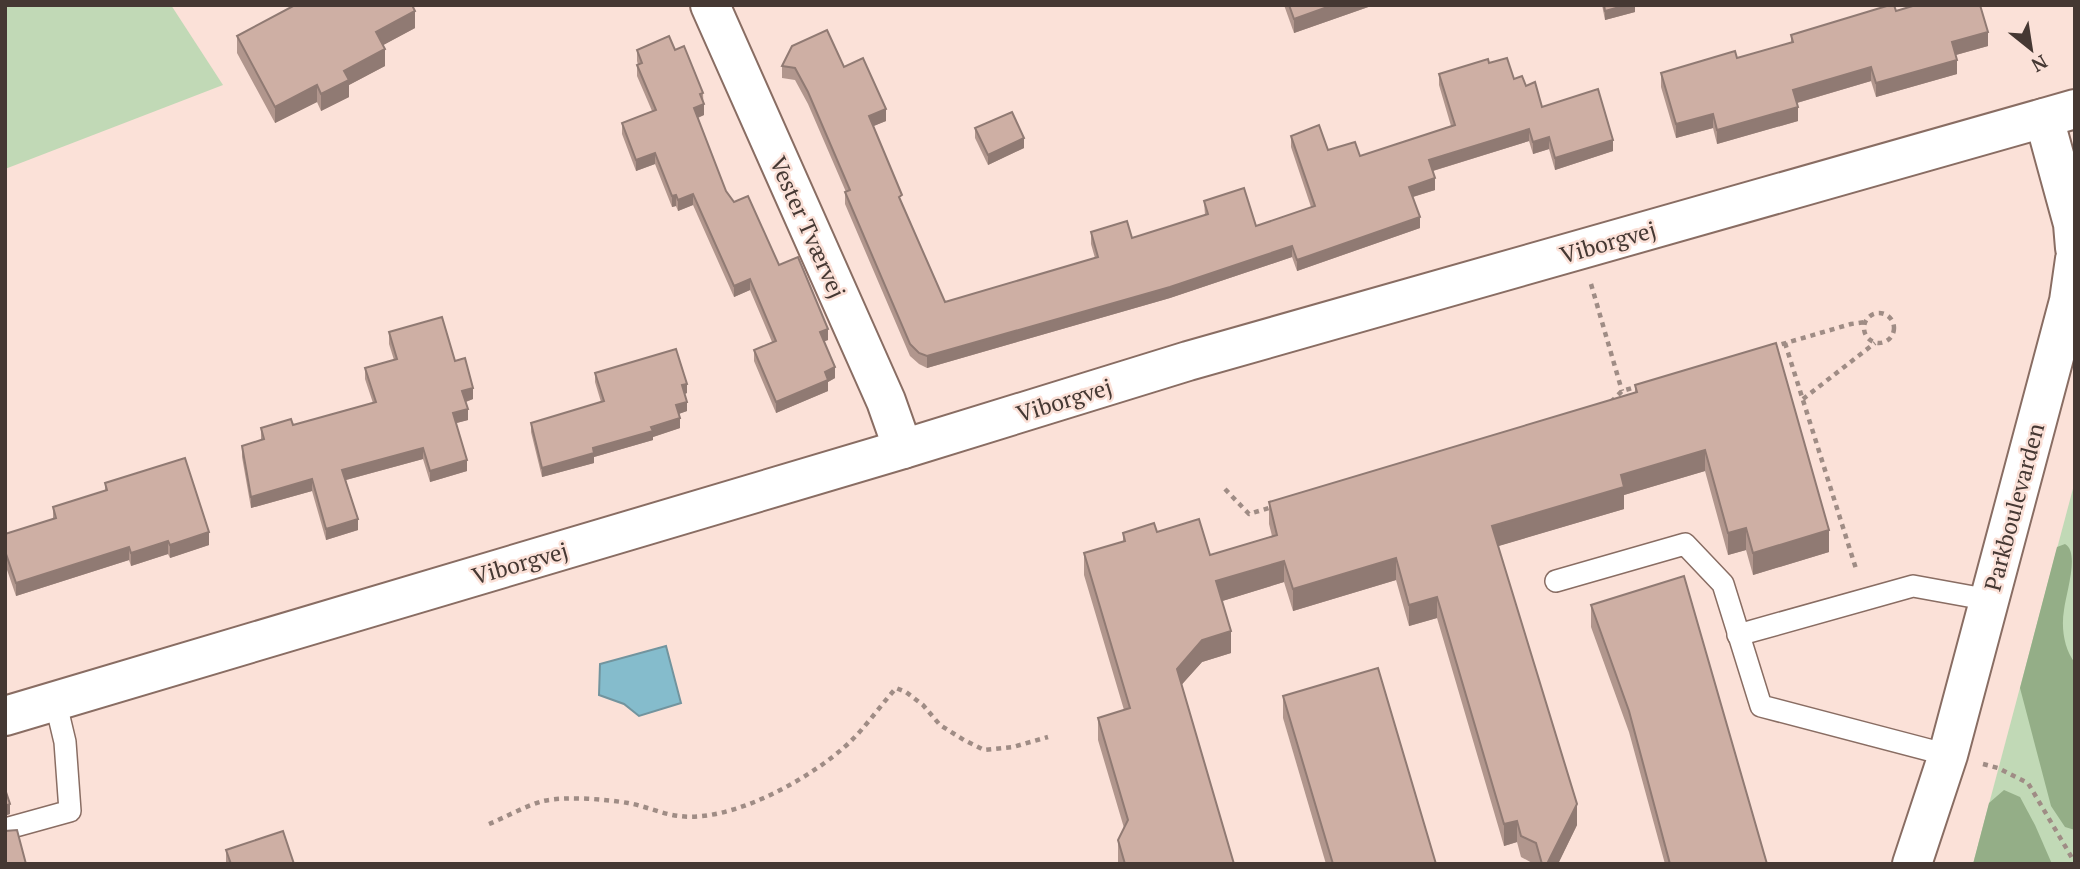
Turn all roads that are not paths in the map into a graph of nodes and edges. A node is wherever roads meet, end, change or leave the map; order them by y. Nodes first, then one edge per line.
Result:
1 (710, 5) edge
2 (2059, 113) edge
3 (2075, 248) edge
4 (2075, 259) edge
5 (903, 449) junction
6 (1556, 580) dead end
7 (1990, 600) junction
8 (1738, 635) junction
9 (55, 700) junction
10 (5, 710) edge
11 (5, 716) edge
12 (1948, 755) junction
13 (5, 829) edge
14 (1912, 864) edge
15 (1936, 864) edge

1 - 5 street, Vester Tværvej
2 - 3 street
2 - 5 street, Viborgvej
4 - 7 street, Parkboulevarden
5 - 9 street, Viborgvej
6 - 8 lane
7 - 8 lane
7 - 12 street, Parkboulevarden
8 - 12 lane
9 - 10 street, Viborgvej
9 - 11 street, Viborgvej
9 - 13 lane
12 - 14 street, Parkboulevarden
12 - 15 street, Parkboulevarden

